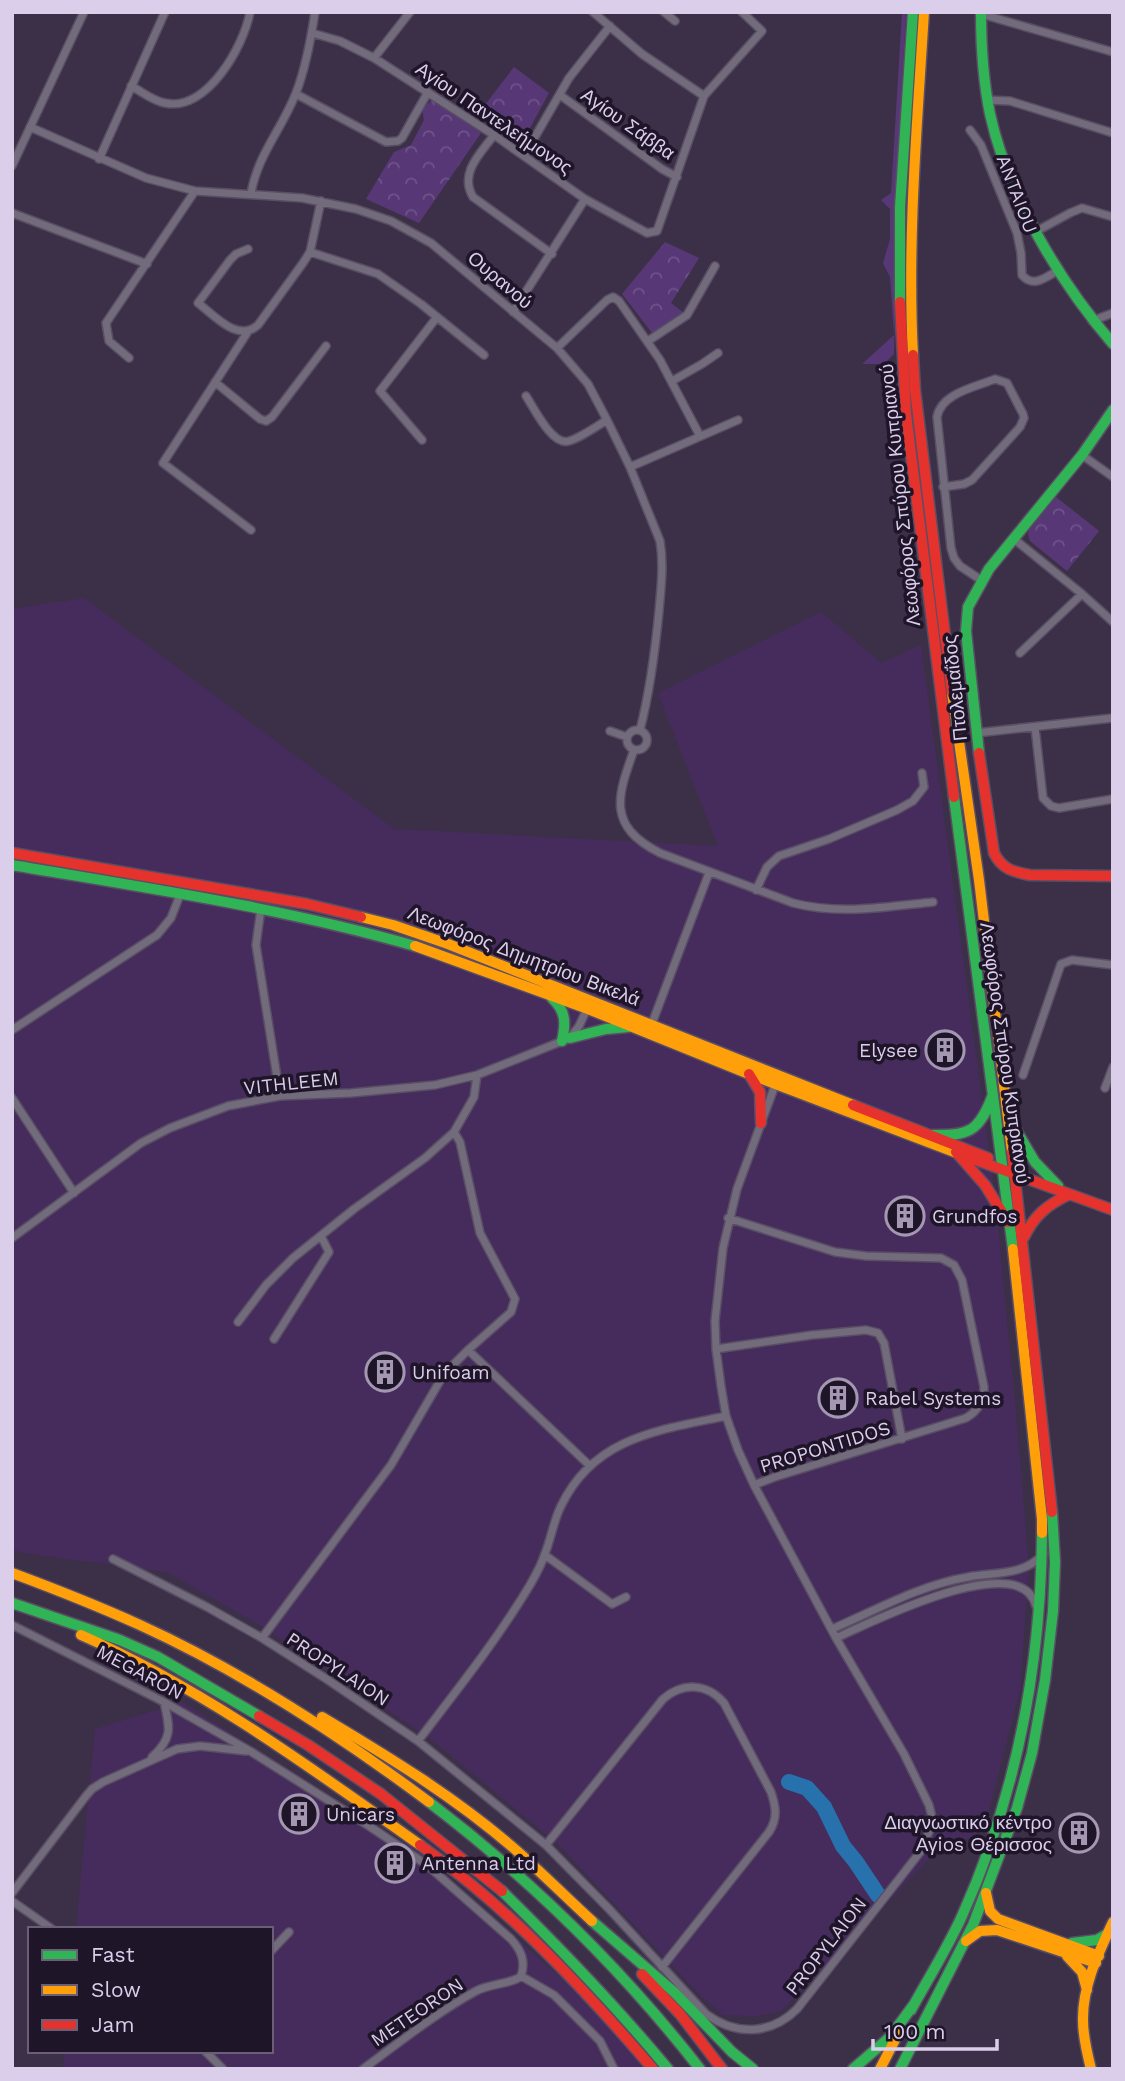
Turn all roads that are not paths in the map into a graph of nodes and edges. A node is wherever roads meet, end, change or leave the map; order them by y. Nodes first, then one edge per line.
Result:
1 (83, 12) edge
2 (165, 12) edge
3 (250, 12) edge
4 (315, 12) edge
5 (410, 12) edge
6 (593, 12) edge
7 (664, 12) edge
8 (742, 12) edge
9 (913, 12) edge
10 (924, 12) edge
11 (981, 13) edge
12 (675, 21) dead end
13 (610, 26) junction
14 (312, 33) junction
15 (1113, 52) edge
16 (374, 58) junction
17 (131, 86) junction
18 (428, 92) junction
19 (296, 94) junction
20 (560, 95) junction
21 (704, 96) junction
22 (987, 100) junction
23 (30, 127) junction
24 (970, 130) dead end
25 (1113, 133) edge
26 (494, 135) junction
27 (524, 156) junction
28 (99, 159) junction
29 (12, 166) edge
30 (677, 177) junction
31 (195, 191) junction
32 (251, 194) junction
33 (585, 199) junction
34 (321, 201) junction
35 (12, 213) edge
36 (1113, 217) edge
37 (1035, 232) junction
38 (248, 248) dead end
39 (310, 252) junction
40 (551, 254) junction
41 (147, 264) junction
42 (715, 266) dead end
43 (1057, 271) junction
44 (513, 312) junction
45 (1113, 313) edge
46 (438, 317) junction
47 (1092, 320) junction
48 (247, 332) junction
49 (648, 341) junction
50 (1113, 344) edge
51 (326, 346) dead end
52 (557, 348) junction
53 (718, 353) dead end
54 (484, 355) dead end
55 (129, 358) dead end
56 (672, 381) junction
57 (215, 382) junction
58 (526, 396) dead end
59 (1113, 410) edge
60 (607, 420) junction
61 (738, 420) dead end
62 (700, 436) junction
63 (422, 440) dead end
64 (1082, 455) junction
65 (629, 467) junction
66 (1113, 477) edge
67 (943, 487) junction
68 (251, 530) dead end
69 (1014, 539) junction
70 (981, 580) junction
71 (1082, 594) junction
72 (1113, 622) edge
73 (1020, 653) dead end
74 (1113, 718) edge
75 (1035, 727) junction
76 (640, 730) junction
77 (610, 731) dead end
78 (976, 733) junction
79 (627, 737) junction
80 (634, 750) junction
81 (922, 773) dead end
82 (1113, 799) edge
83 (12, 853) edge
84 (12, 865) edge
85 (709, 873) junction
86 (1113, 876) edge
87 (756, 890) junction
88 (180, 895) junction
89 (933, 902) dead end
90 (261, 908) junction
91 (1113, 965) edge
92 (549, 995) junction
93 (590, 1004) junction
94 (632, 1027) junction
95 (650, 1028) junction
96 (12, 1030) edge
97 (566, 1039) junction
98 (1113, 1067) edge
99 (749, 1074) junction
100 (477, 1075) junction
101 (1023, 1075) dead end
102 (777, 1080) junction
103 (1105, 1088) dead end
104 (280, 1096) junction
105 (993, 1096) junction
106 (12, 1098) edge
107 (1007, 1115) junction
108 (761, 1123) junction
109 (454, 1132) junction
110 (933, 1135) junction
111 (956, 1152) junction
112 (1008, 1169) junction
113 (1058, 1186) junction
114 (74, 1193) junction
115 (1068, 1195) junction
116 (1098, 1204) junction
117 (1113, 1210) edge
118 (728, 1218) junction
119 (1011, 1227) junction
120 (321, 1236) junction
121 (1023, 1237) junction
122 (12, 1238) edge
123 (239, 1322) dead end
124 (274, 1339) dead end
125 (716, 1349) junction
126 (468, 1350) junction
127 (726, 1416) junction
128 (902, 1439) junction
129 (590, 1466) junction
130 (754, 1485) junction
131 (1043, 1554) junction
132 (545, 1555) junction
133 (113, 1559) dead end
134 (12, 1573) edge
135 (626, 1597) dead end
136 (12, 1604) edge
137 (12, 1625) edge
138 (1037, 1628) junction
139 (832, 1629) junction
140 (262, 1638) junction
141 (836, 1638) junction
142 (231, 1671) junction
143 (164, 1702) junction
144 (247, 1709) junction
145 (418, 1741) junction
146 (250, 1751) junction
147 (146, 1762) junction
148 (410, 1837) junction
149 (546, 1845) junction
150 (12, 1893) edge
151 (986, 1893) junction
152 (12, 1901) edge
153 (1113, 1922) edge
154 (594, 1923) junction
155 (49, 1927) edge
156 (289, 1932) dead end
157 (1107, 1934) junction
158 (965, 1942) junction
159 (1062, 1948) junction
160 (273, 1949) edge
161 (1097, 1960) junction
162 (662, 1966) junction
163 (521, 1976) junction
164 (1087, 1992) junction
165 (915, 2003) junction
166 (207, 2053) edge
167 (223, 2069) edge
168 (363, 2069) edge
169 (614, 2069) edge
170 (653, 2069) edge
171 (668, 2069) edge
172 (699, 2069) edge
173 (722, 2069) edge
174 (753, 2069) edge
175 (853, 2069) edge
176 (880, 2069) edge
177 (900, 2069) edge
178 (1091, 2069) edge

1 - 23 street
2 - 17 street
3 - 17 street
4 - 14 street
5 - 16 street
6 - 13 street
7 - 12 street
8 - 21 street
9 - 105 main road, Λεωφόρος Σπύρου Κυπριανού
10 - 107 main road, Λεωφόρος Σπύρου Κυπριανού
11 - 15 street
11 - 22 main road
13 - 20 street
13 - 21 street
14 - 16 street, Αγίου Παντελεήμονος
14 - 19 street
16 - 18 street, Αγίου Παντελεήμονος
17 - 28 street
18 - 19 street
18 - 26 street, Αγίου Παντελεήμονος
19 - 32 street
20 - 27 street
20 - 30 street, Αγίου Σάββα
21 - 30 street
22 - 25 street
22 - 37 main road
23 - 28 street, Ουρανού
23 - 29 street
24 - 43 street, ANTAIOU
26 - 27 street, Αγίου Παντελεήμονος
26 - 40 street
27 - 33 street, Αγίου Παντελεήμονος
28 - 31 street, Ουρανού
30 - 33 street, Αγίου Παντελεήμονος
31 - 32 street, Ουρανού
31 - 41 street
32 - 34 street, Ουρανού
33 - 40 street
34 - 39 street
34 - 44 street, Ουρανού
35 - 41 street
36 - 37 street
37 - 43 main road
38 - 48 street
39 - 46 street
39 - 48 street
40 - 44 street
41 - 55 street
42 - 49 street
43 - 47 main road
44 - 52 street, Ουρανού
45 - 47 street
46 - 54 street
46 - 63 street
47 - 50 main road
48 - 57 street
49 - 52 street
49 - 56 street
51 - 57 street
52 - 60 street, Ουρανού
53 - 56 street
56 - 62 street
57 - 68 street
58 - 60 street
59 - 64 main road, Πτολεμαΐδος
60 - 65 street, Ουρανού
61 - 62 street
62 - 65 street
64 - 66 street
64 - 69 main road, Πτολεμαΐδος
65 - 76 street, Ουρανού
67 - 67 street
67 - 70 street
69 - 70 main road, Πτολεμαΐδος
69 - 71 street
70 - 78 main road, Πτολεμαΐδος
71 - 72 street
71 - 73 street
74 - 75 street
75 - 78 street
75 - 82 street
76 - 79 street
76 - 80 street
77 - 79 street
78 - 86 main road, Πτολεμαΐδος
79 - 80 street
80 - 85 street
81 - 87 street
83 - 93 main road, Λεωφόρος Δημητρίου Βικελά
84 - 88 main road, Λεωφόρος Δημητρίου Βικελά
85 - 87 street
85 - 95 street
87 - 89 street
88 - 90 main road, Λεωφόρος Δημητρίου Βικελά
88 - 96 street
90 - 92 main road, Λεωφόρος Δημητρίου Βικελά
90 - 104 street
91 - 101 street
92 - 93 main road, Λεωφόρος Δημητρίου Βικελά
92 - 97 main road
93 - 94 main road, Λεωφόρος Δημητρίου Βικελά
93 - 95 main road, Λεωφόρος Δημητρίου Βικελά
93 - 97 street
94 - 95 main road, Λεωφόρος Δημητρίου Βικελά
94 - 97 main road
95 - 99 main road, Λεωφόρος Δημητρίου Βικελά
95 - 102 main road, Λεωφόρος Δημητρίου Βικελά
97 - 100 street, VITHLEEM
98 - 103 street
99 - 102 main road, Λεωφόρος Δημητρίου Βικελά
99 - 108 main road
100 - 104 street, VITHLEEM
100 - 109 street
102 - 108 street, PROPYLAION
102 - 110 main road, Λεωφόρος Δημητρίου Βικελά
102 - 111 main road, Λεωφόρος Δημητρίου Βικελά
104 - 114 street, VITHLEEM
105 - 110 main road
105 - 112 main road, Λεωφόρος Σπύρου Κυπριανού
106 - 114 street
107 - 112 main road, Λεωφόρος Σπύρου Κυπριανού
107 - 113 main road
108 - 118 street, PROPYLAION
109 - 120 street
109 - 126 street
110 - 112 main road, Λεωφόρος Δημητρίου Βικελά
111 - 112 main road, Λεωφόρος Δημητρίου Βικελά
111 - 119 main road
112 - 113 main road
112 - 115 main road
112 - 119 main road, Λεωφόρος Σπύρου Κυπριανού
112 - 121 main road, Λεωφόρος Σπύρου Κυπριανού
113 - 116 main road
114 - 122 street, VITHLEEM
115 - 116 main road
115 - 121 main road
116 - 117 main road
118 - 125 street, PROPYLAION
118 - 128 street, PROPONTIDOS
119 - 131 main road, Λεωφόρος Σπύρου Κυπριανού
120 - 123 street
120 - 124 street
121 - 151 main road, Λεωφόρος Σπύρου Κυπριανού
125 - 127 street, PROPYLAION
125 - 128 street
126 - 129 street
126 - 140 street
127 - 129 street
127 - 130 street, PROPYLAION
128 - 130 street, PROPONTIDOS
129 - 132 street
130 - 139 street, PROPYLAION
131 - 138 main road, Λεωφόρος Σπύρου Κυπριανού
131 - 139 street
132 - 135 street
132 - 145 street
133 - 140 street, PROPYLAION
134 - 142 main road
136 - 144 main road
136 - 148 main road
137 - 143 street, MEGARON
138 - 141 street
138 - 165 main road, Λεωφόρος Σπύρου Κυπριανού
139 - 141 street, PROPYLAION
140 - 145 street, PROPYLAION
141 - 162 street, PROPYLAION
142 - 154 main road
142 - 172 main road
143 - 146 street, MEGARON
143 - 147 street
144 - 148 main road
144 - 171 main road
145 - 149 street, PROPYLAION
146 - 147 street
146 - 163 street, MEGARON
147 - 150 street
148 - 170 main road
149 - 162 street, PROPYLAION
149 - 162 street
151 - 158 main road, Λεωφόρος Σπύρου Κυπριανού
151 - 159 main road
152 - 155 street
153 - 157 main road
154 - 173 main road
154 - 174 main road
156 - 160 street
157 - 159 main road
157 - 161 main road
158 - 159 main road
158 - 177 main road, Λεωφόρος Σπύρου Κυπριανού
159 - 161 main road
159 - 164 main road
161 - 164 main road
163 - 168 street, METEORON
163 - 169 street
164 - 178 main road
165 - 175 main road
165 - 176 main road, Λεωφόρος Σπύρου Κυπριανού
166 - 167 street

